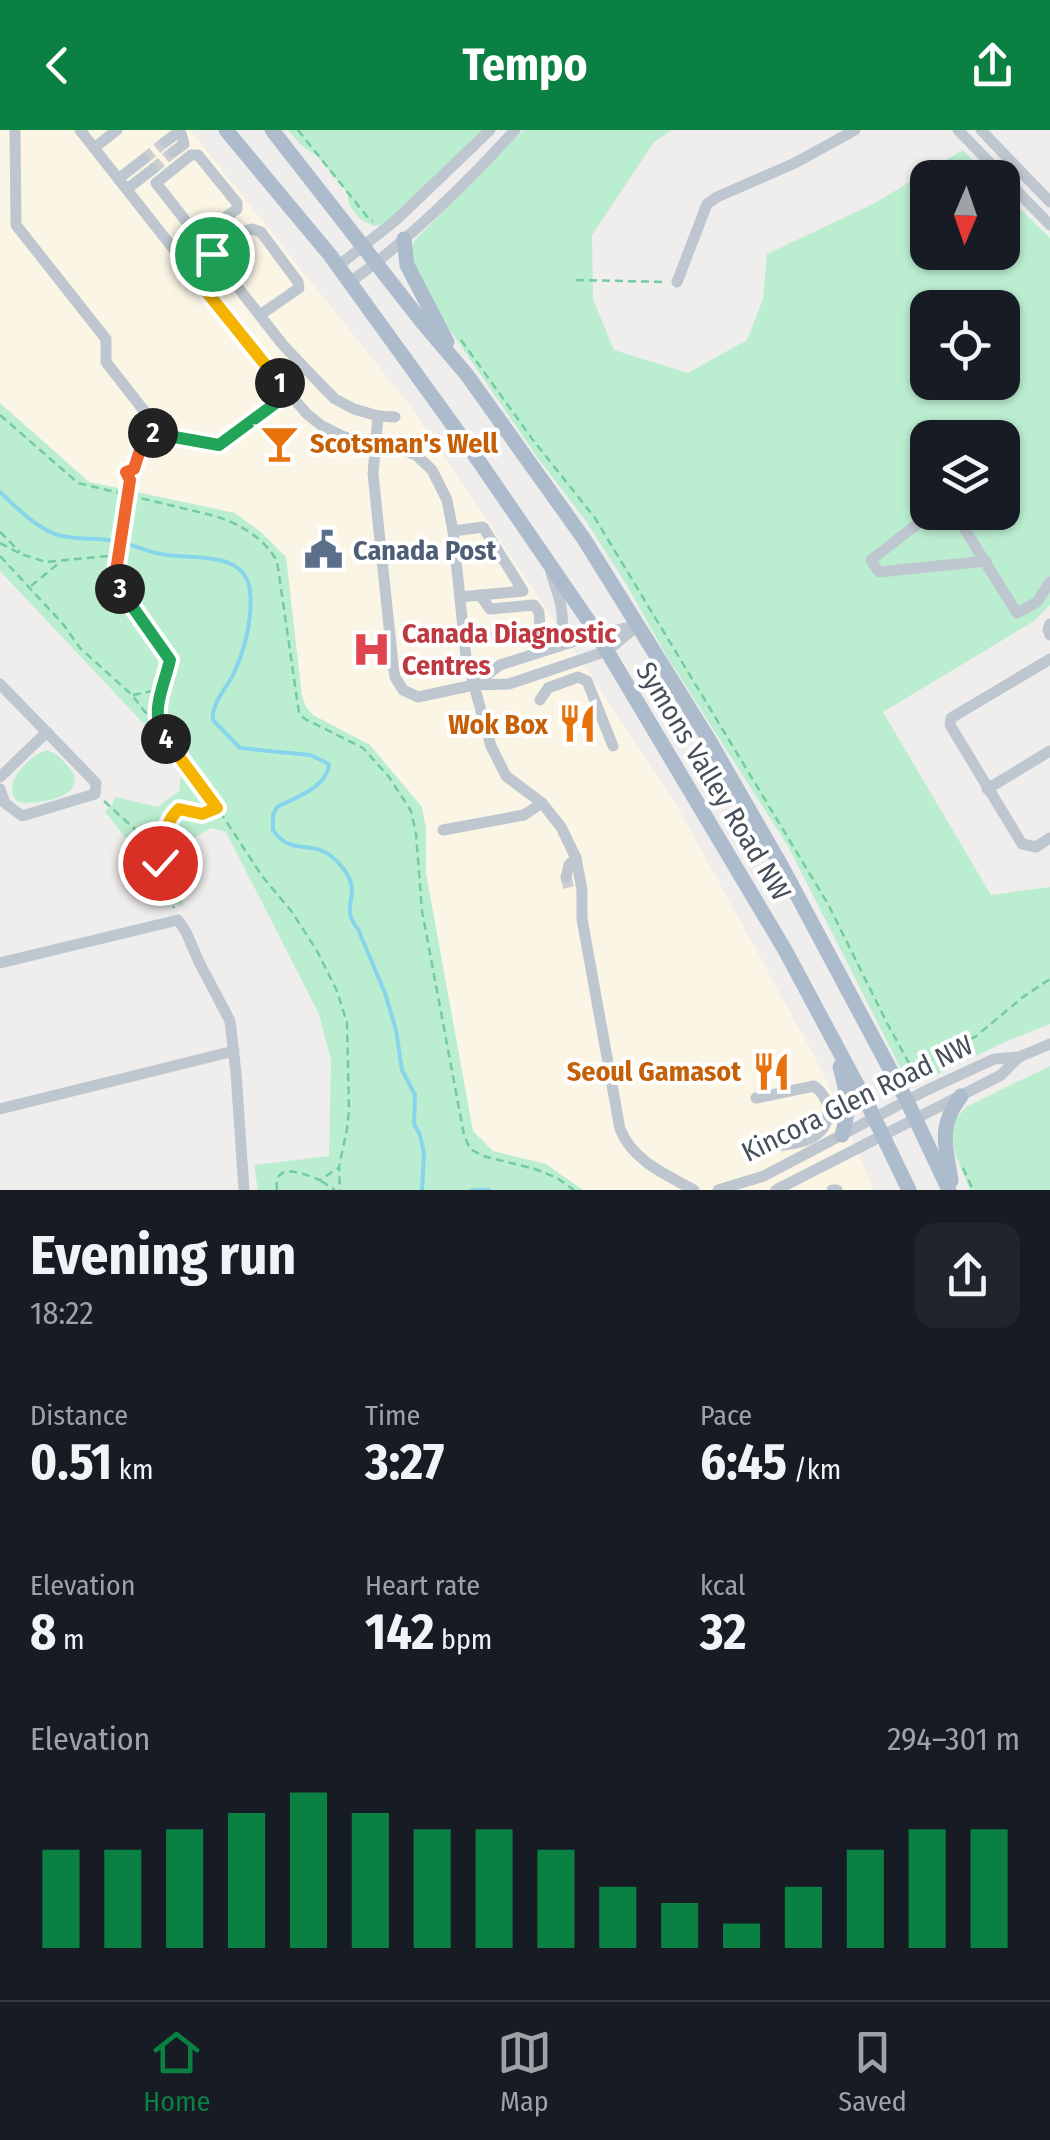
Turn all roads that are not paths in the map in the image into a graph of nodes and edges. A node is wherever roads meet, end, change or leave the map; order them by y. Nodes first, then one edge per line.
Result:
1 (28, 130) edge
2 (80, 130) edge
3 (226, 130) edge
4 (272, 130) edge
5 (490, 130) edge
6 (515, 130) edge
7 (855, 130) edge
8 (958, 130) edge
9 (981, 130) edge
10 (180, 131) edge
11 (110, 132) edge
12 (15, 135) edge
13 (169, 147) tunnel mouth
14 (94, 148) junction
15 (148, 164) tunnel mouth
16 (122, 184) junction
17 (171, 202) junction
18 (1050, 202) edge
19 (150, 219) junction
20 (1050, 225) edge
21 (198, 237) junction
22 (404, 238) junction
23 (363, 247) junction
24 (214, 257) junction
25 (376, 263) junction
26 (338, 266) junction
27 (190, 271) junction
28 (677, 282) road end
29 (350, 283) junction
30 (264, 320) junction
31 (246, 342) junction
32 (467, 376) junction
33 (288, 394) junction
34 (378, 416) junction
35 (395, 417) dead end
36 (376, 444) junction
37 (910, 530) edge
38 (966, 530) edge
39 (453, 531) junction
40 (547, 559) junction
41 (986, 561) junction
42 (1050, 582) edge
43 (523, 591) junction
44 (480, 596) junction
45 (460, 597) junction
46 (534, 606) junction
47 (1050, 624) edge
48 (637, 626) junction
49 (597, 634) junction
50 (1050, 635) edge
51 (464, 640) junction
52 (560, 646) junction
53 (607, 651) junction
54 (1050, 658) edge
55 (0, 684) edge
56 (474, 686) junction
57 (540, 700) dead end
58 (47, 732) junction
59 (613, 746) dead end
60 (1050, 750) edge
61 (0, 777) edge
62 (0, 789) edge
63 (986, 789) junction
64 (542, 803) junction
65 (443, 830) dead end
66 (1050, 838) edge
67 (576, 858) junction
68 (566, 876) tunnel mouth
69 (570, 894) tunnel mouth
70 (582, 905) junction
71 (0, 963) edge
72 (829, 1030) junction
73 (1050, 1044) edge
74 (234, 1052) junction
75 (1019, 1057) junction
76 (961, 1096) junction
77 (756, 1098) dead end
78 (908, 1101) junction
79 (0, 1108) edge
80 (875, 1118) junction
81 (916, 1118) junction
82 (842, 1135) junction
83 (884, 1136) junction
84 (764, 1148) dead end
85 (792, 1187) edge
86 (244, 1190) edge
87 (694, 1190) edge
88 (718, 1190) edge
89 (776, 1190) edge
90 (908, 1190) edge
91 (950, 1190) edge

1 - 12 street
2 - 14 street
3 - 26 main road, Symons Valley Road NW
4 - 23 main road, Symons Valley Road NW
5 - 23 street
6 - 22 street
7 - 28 street
8 - 20 street
9 - 18 street
10 - 13 street
11 - 14 street
12 - 33 street
14 - 16 street
15 - 16 street
16 - 19 street
17 - 19 street
17 - 21 street
17 - 21 street
19 - 27 street
21 - 24 street
22 - 25 street
22 - 32 main road
23 - 25 main road, Symons Valley Road NW
23 - 26 street
24 - 27 street
24 - 30 street
24 - 30 street
25 - 29 street
25 - 32 main road, Symons Valley Road NW
26 - 29 main road, Symons Valley Road NW
27 - 31 street
29 - 40 main road, Symons Valley Road NW
30 - 31 street
30 - 34 street
31 - 33 street
32 - 48 main road, Symons Valley Road NW
33 - 36 street
34 - 35 street
34 - 36 street
36 - 39 street
36 - 56 street
37 - 41 street
38 - 41 street
39 - 43 street
39 - 45 street
40 - 49 main road, Symons Valley Road NW
40 - 52 street
41 - 42 street
43 - 44 street
43 - 46 street
44 - 45 street
44 - 46 street
45 - 51 street
46 - 51 street
47 - 50 street
48 - 49 street
48 - 53 street
48 - 78 main road, Symons Valley Road NW
49 - 52 street
49 - 53 main road, Symons Valley Road NW
51 - 56 street
52 - 56 street
53 - 56 street
53 - 72 main road, Symons Valley Road NW
54 - 63 street
55 - 58 street
56 - 64 street
57 - 59 street
58 - 61 street
58 - 62 street
60 - 63 street
63 - 66 street
64 - 65 street
64 - 67 street
67 - 68 street
67 - 70 street
69 - 70 street
70 - 87 street
71 - 74 street
72 - 80 main road, Symons Valley Road NW
72 - 82 main road
73 - 75 street, Kincora Glen Road NW
74 - 79 street
74 - 86 street
75 - 76 street, Kincora Glen Road NW
75 - 78 street, Kincora Glen Road NW
76 - 81 street, Kincora Glen Road NW
76 - 91 main road
77 - 84 street
78 - 80 street, Kincora Glen Road NW
78 - 81 main road, Symons Valley Road NW
80 - 82 street, Kincora Glen Road NW
80 - 83 main road, Symons Valley Road NW
81 - 83 street, Kincora Glen Road NW
81 - 91 main road, Symons Valley Road NW
82 - 88 street, Kincora Glen Road NW
83 - 85 street, Kincora Glen Road NW
83 - 90 main road, Symons Valley Road NW
85 - 89 street, Kincora Glen Road NW

